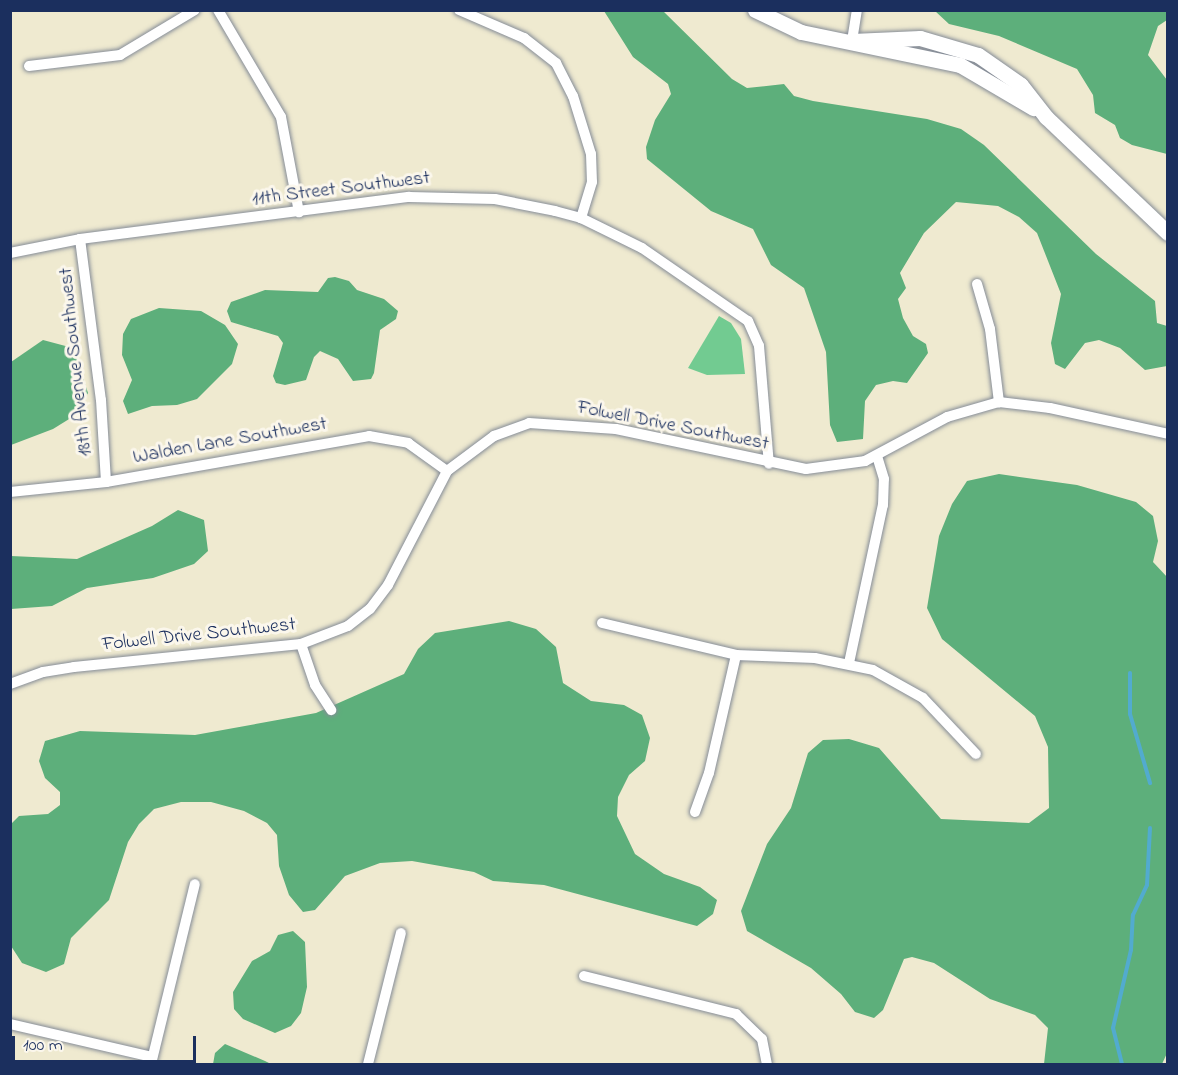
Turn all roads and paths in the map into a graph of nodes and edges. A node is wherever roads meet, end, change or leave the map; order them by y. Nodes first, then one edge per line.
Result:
1 (195, 10) edge
2 (218, 10) edge
3 (459, 10) edge
4 (755, 10) edge
5 (857, 10) edge
6 (852, 41) junction
7 (29, 66) dead end
8 (298, 212) junction
9 (581, 218) junction
10 (1167, 233) edge
11 (81, 239) junction
12 (10, 253) edge
13 (977, 284) dead end
14 (999, 402) junction
15 (1167, 434) edge
16 (878, 456) junction
17 (769, 464) junction
18 (447, 471) junction
19 (106, 482) junction
20 (10, 492) edge
21 (603, 623) dead end
22 (301, 644) junction
23 (736, 655) junction
24 (849, 663) junction
25 (10, 684) edge
26 (331, 710) dead end
27 (976, 754) dead end
28 (695, 812) dead end
29 (195, 884) dead end
30 (401, 933) dead end
31 (584, 976) dead end
32 (10, 1024) edge
33 (152, 1061) edge
34 (368, 1065) edge
35 (767, 1065) edge

1 - 7 street
2 - 8 street
3 - 9 street
4 - 6 street
5 - 6 street
6 - 10 street
8 - 9 street, 11th Street Southwest
8 - 11 street, 11th Street Southwest
9 - 17 street, 11th Street Southwest
11 - 12 street, 11th Street Southwest
11 - 19 street, 18th Avenue Southwest
13 - 14 street
14 - 15 street, Folwell Drive Southwest
14 - 16 street, Folwell Drive Southwest
16 - 17 street, Folwell Drive Southwest
16 - 24 street
17 - 18 street, Folwell Drive Southwest
18 - 19 street, Walden Lane Southwest
18 - 22 street, Folwell Drive Southwest
19 - 20 street, Walden Lane Southwest
21 - 23 street
22 - 25 street, Folwell Drive Southwest
22 - 26 street
23 - 24 street
23 - 28 street
24 - 27 street
29 - 33 street
30 - 34 street
31 - 35 street
32 - 33 street

